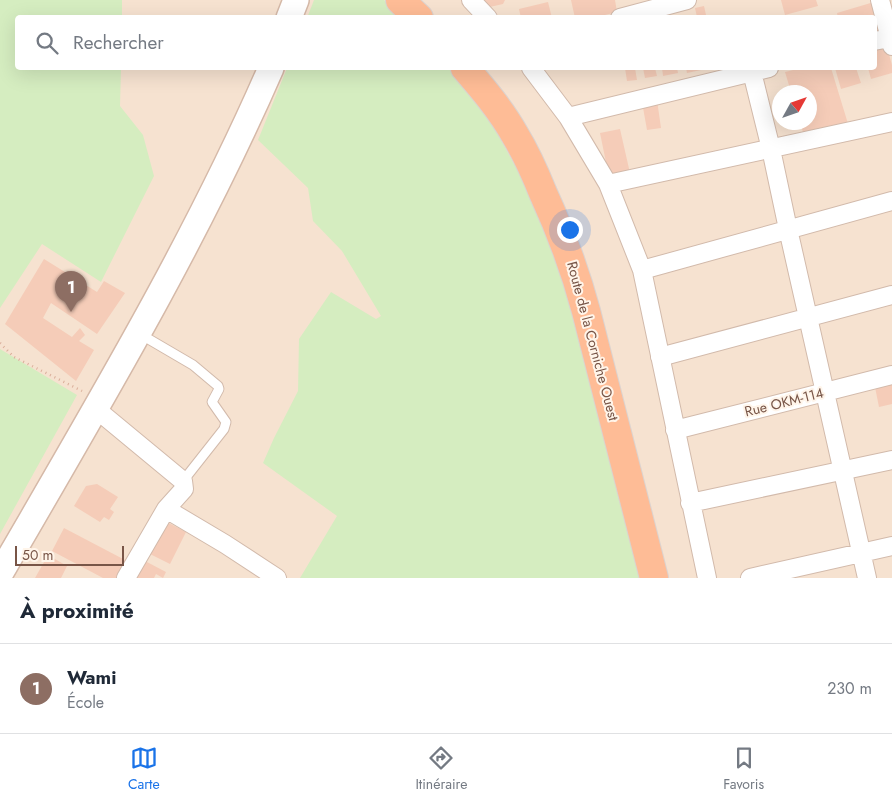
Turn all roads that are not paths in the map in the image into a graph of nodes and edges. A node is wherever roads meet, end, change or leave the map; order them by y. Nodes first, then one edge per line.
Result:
1 (400, 0) edge
2 (423, 0) edge
3 (471, 0) edge
4 (687, 0) edge
5 (880, 0) edge
6 (416, 15) edge
7 (437, 15) edge
8 (485, 15) edge
9 (631, 15) edge
10 (885, 42) edge
11 (270, 70) edge
12 (467, 70) edge
13 (486, 70) edge
14 (533, 70) edge
15 (760, 70) edge
16 (752, 72) junction
17 (568, 117) junction
18 (892, 122) edge
19 (771, 148) junction
20 (608, 184) junction
21 (892, 200) edge
22 (788, 229) junction
23 (642, 270) junction
24 (892, 295) edge
25 (808, 318) junction
26 (138, 333) junction
27 (660, 357) junction
28 (892, 375) edge
29 (824, 392) junction
30 (98, 405) junction
31 (676, 430) junction
32 (892, 460) edge
33 (842, 471) junction
34 (183, 481) junction
35 (690, 503) junction
36 (166, 509) junction
37 (892, 546) edge
38 (861, 553) junction
39 (0, 574) edge
40 (126, 578) edge
41 (277, 578) edge
42 (654, 578) edge
43 (670, 578) edge
44 (707, 578) edge
45 (750, 578) edge
46 (867, 578) edge

1 - 6 highway
2 - 7 highway
3 - 8 street
4 - 9 street
5 - 10 street
11 - 26 main road
12 - 42 highway, Route de la Corniche Ouest
13 - 43 highway, Route de la Corniche Ouest
14 - 17 street
15 - 16 street
16 - 17 street
16 - 19 street
17 - 20 street
18 - 19 street
19 - 20 street
19 - 22 street
20 - 23 street
21 - 22 street
22 - 23 street
22 - 25 street
23 - 27 street
24 - 25 street
25 - 27 street
25 - 29 street
26 - 30 main road
26 - 34 lane
27 - 31 street
28 - 29 street, Rue OKM-114
29 - 31 street, Rue OKM-114
29 - 33 street
30 - 34 street
30 - 39 main road
31 - 35 street
32 - 33 street
33 - 35 street
33 - 38 street
34 - 36 street
35 - 44 street
36 - 40 street
36 - 41 street
37 - 38 street
38 - 45 street
38 - 46 street

